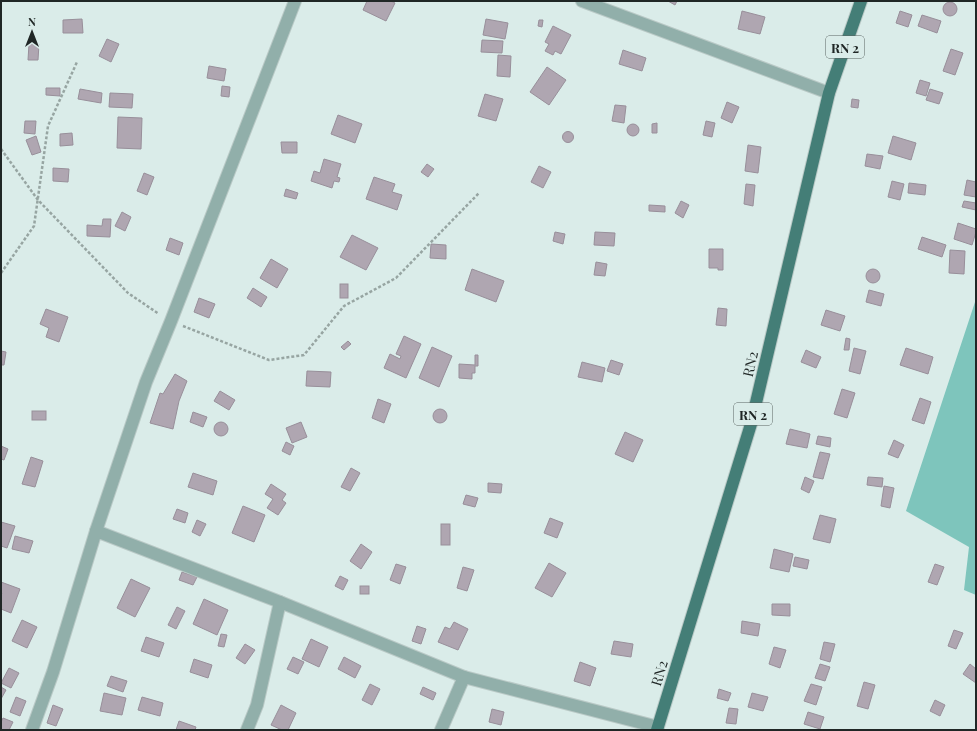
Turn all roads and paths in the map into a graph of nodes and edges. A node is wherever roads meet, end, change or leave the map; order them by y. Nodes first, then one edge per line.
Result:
1 (295, 1) edge
2 (582, 1) edge
3 (861, 1) edge
4 (77, 62) dead end
5 (829, 93) junction
6 (1, 149) edge
7 (479, 193) dead end
8 (38, 200) junction
9 (1, 273) edge
10 (171, 321) junction
11 (96, 531) junction
12 (280, 602) junction
13 (464, 677) junction
14 (658, 728) edge
15 (32, 730) edge
16 (247, 730) edge
17 (441, 730) edge

1 - 10 street
2 - 5 street
3 - 5 main road, RN2 / RN 2
4 - 8 path
5 - 14 main road, RN2 / RN 2
6 - 8 path
7 - 10 path
8 - 9 path
8 - 10 path
10 - 11 street
11 - 12 street
11 - 15 street
12 - 13 street
12 - 16 street
13 - 14 street
13 - 17 street

